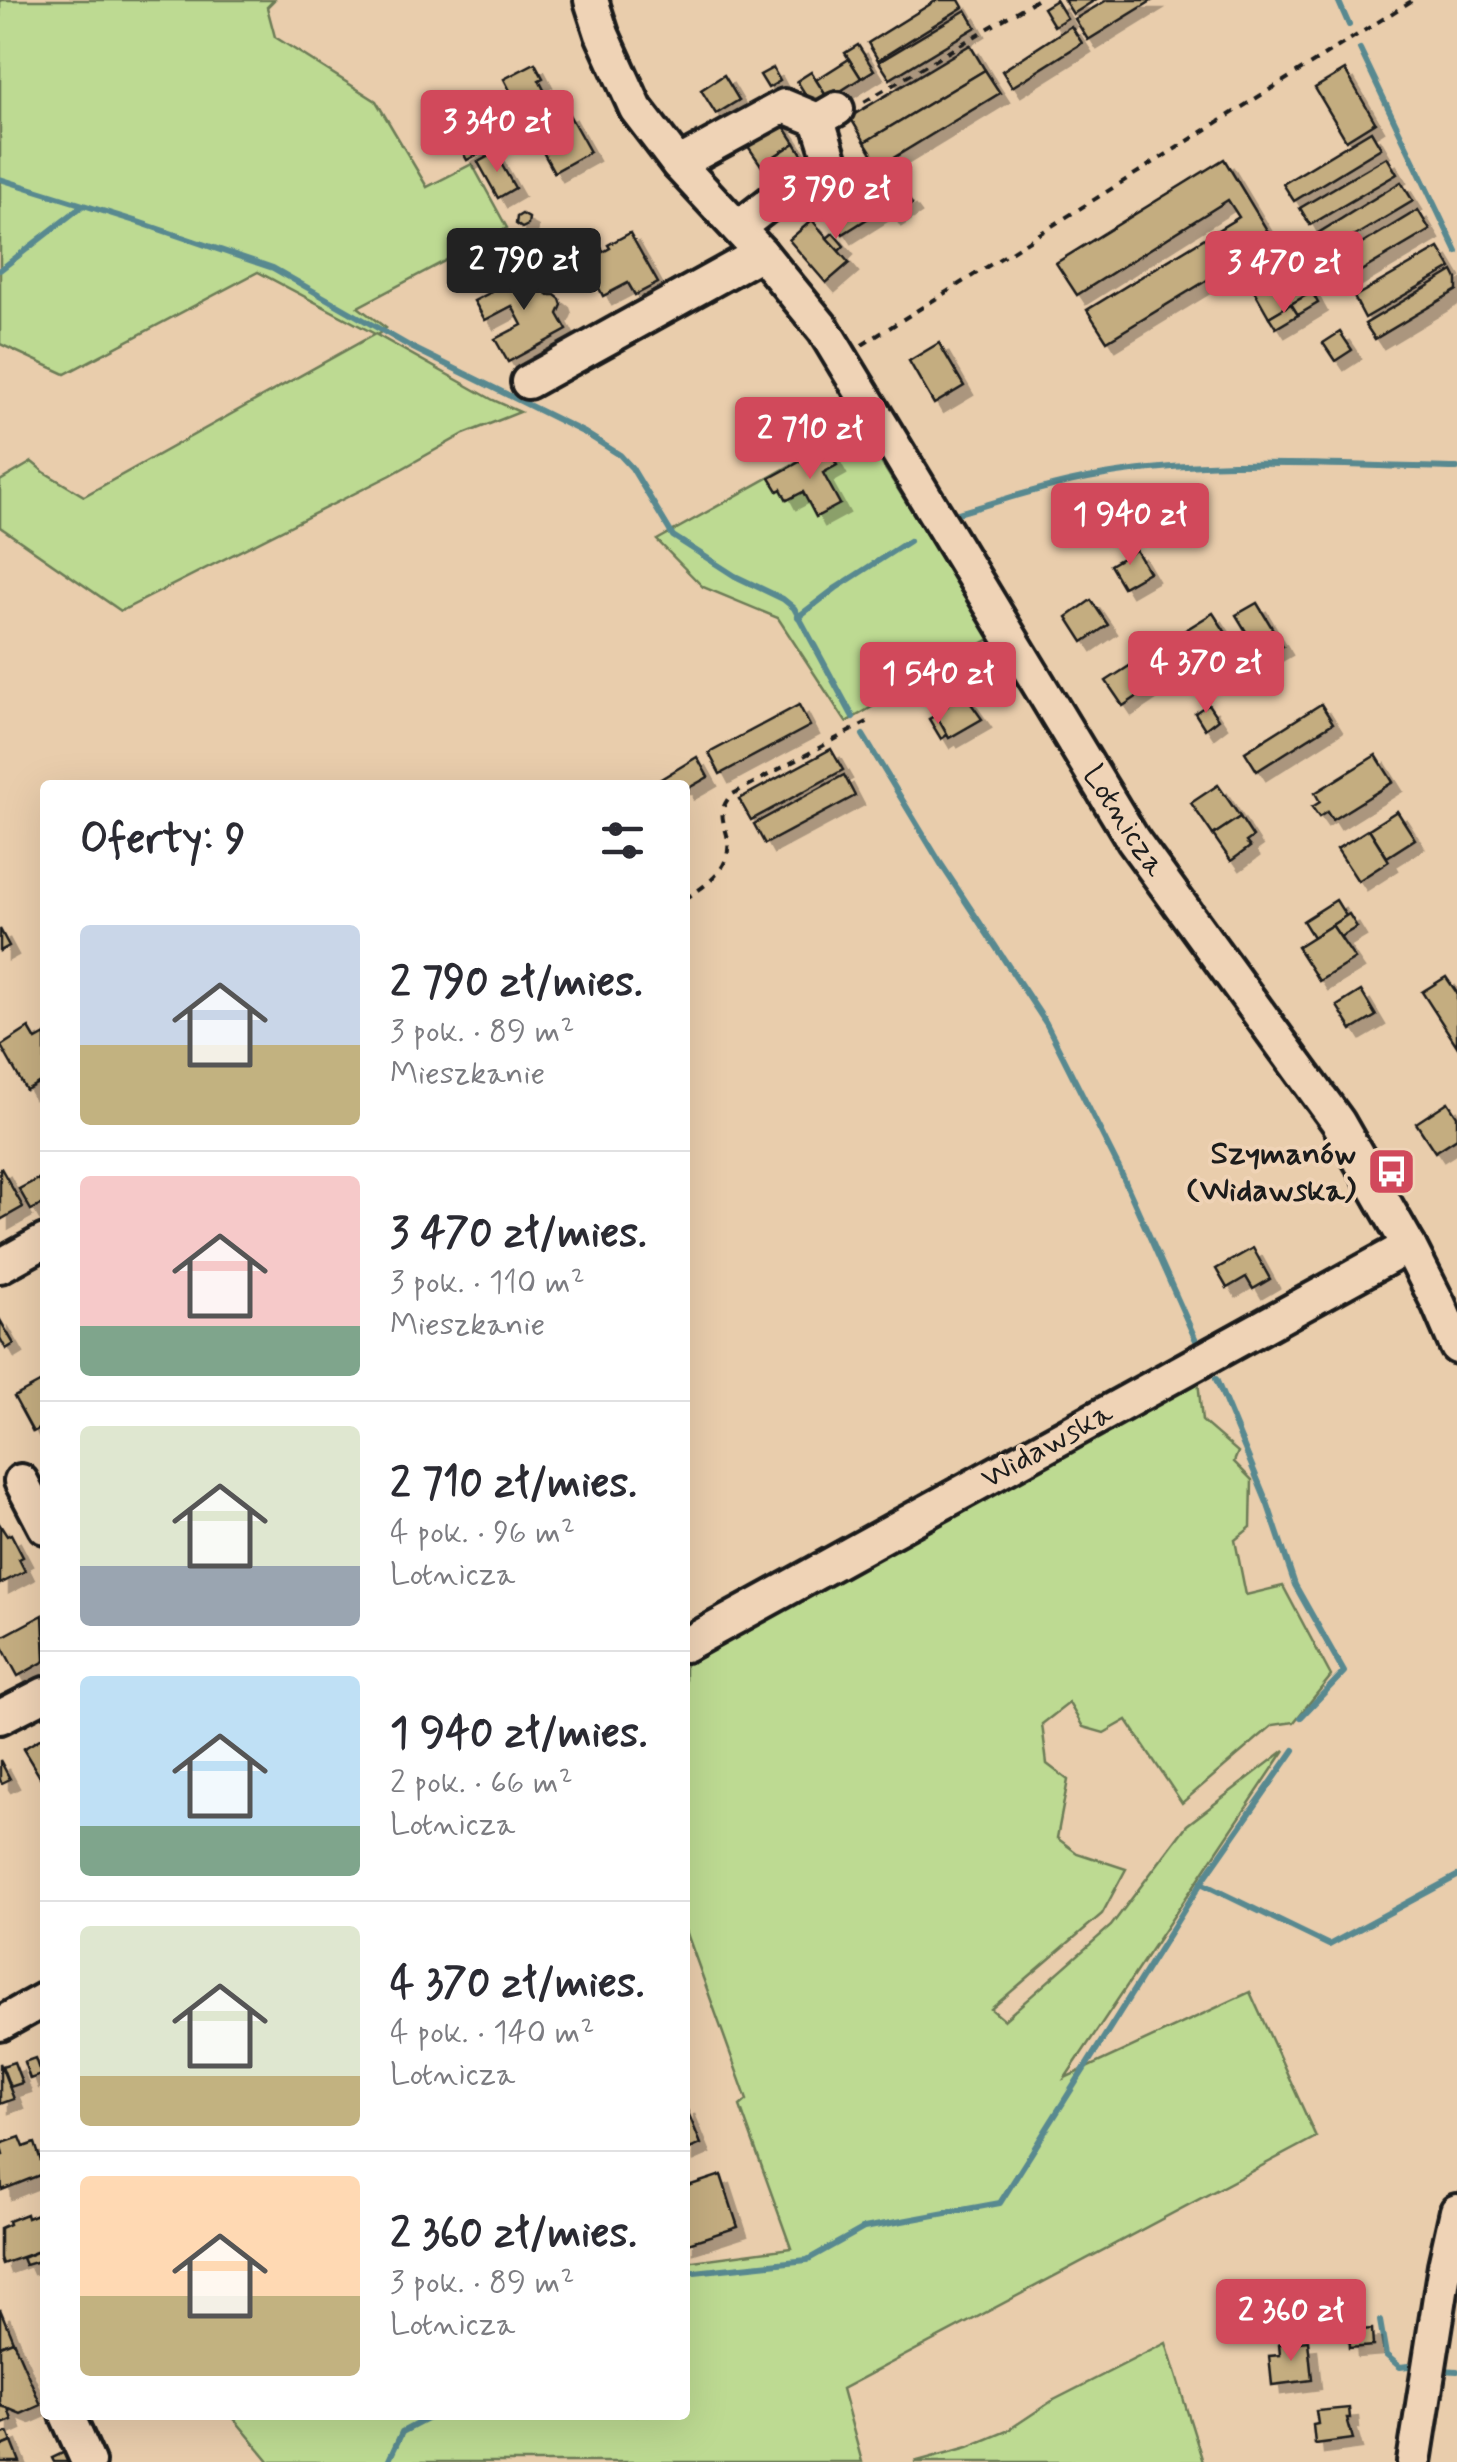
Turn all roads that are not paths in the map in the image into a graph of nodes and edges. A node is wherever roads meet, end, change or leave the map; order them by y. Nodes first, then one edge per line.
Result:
1 (590, 0) edge
2 (678, 164) junction
3 (738, 228) junction
4 (762, 252) junction
5 (528, 382) dead end
6 (40, 1245) edge
7 (1408, 1246) junction
8 (0, 1266) edge
9 (1457, 1347) edge
10 (20, 1481) dead end
11 (40, 1518) edge
12 (690, 1642) edge
13 (40, 1697) edge
14 (0, 1717) edge
15 (40, 2002) edge
16 (0, 2024) edge
17 (1457, 2211) edge
18 (68, 2420) edge
19 (88, 2462) edge
20 (1414, 2462) edge

1 - 2 street, Lotnicza
2 - 3 street, Lotnicza
2 - 3 street
3 - 4 street, Lotnicza
4 - 5 street
4 - 7 street, Lotnicza
6 - 8 street
7 - 9 street, Lotnicza
7 - 12 street, Widawska
10 - 11 street
13 - 14 street
15 - 16 street
17 - 20 street
18 - 19 street

